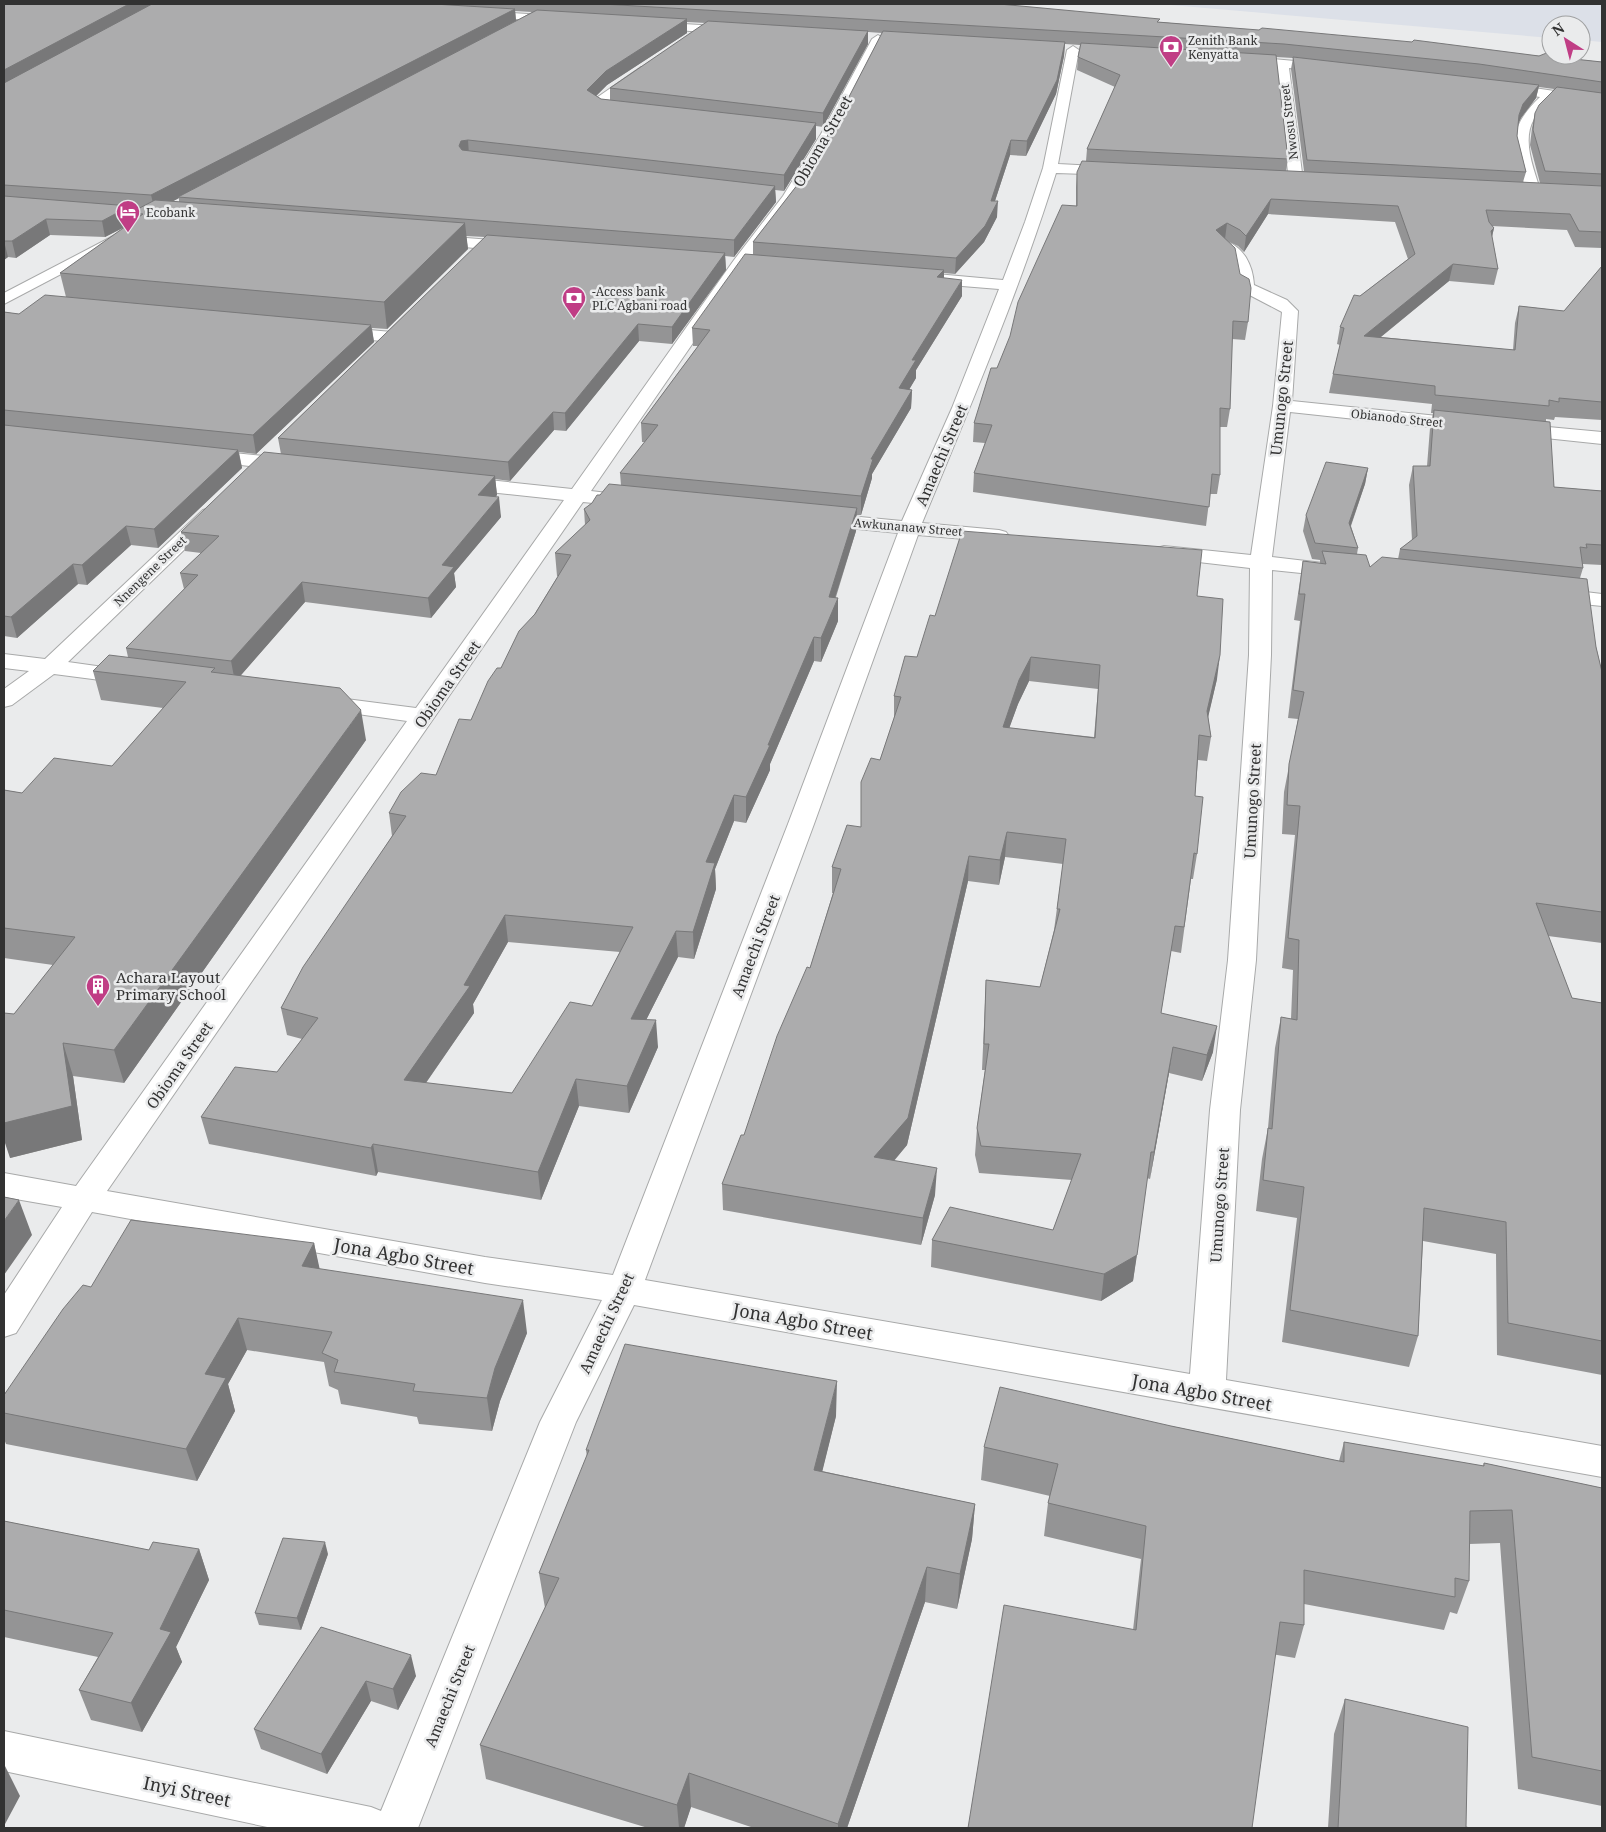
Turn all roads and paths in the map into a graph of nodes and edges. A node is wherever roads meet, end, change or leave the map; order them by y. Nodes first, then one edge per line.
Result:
1 (467, 14) edge
2 (536, 18) junction
3 (567, 20) edge
4 (636, 24) edge
5 (704, 29) junction
6 (510, 31) edge
7 (743, 31) edge
8 (880, 39) edge
9 (688, 40) edge
10 (1073, 50) edge
11 (1231, 59) edge
12 (655, 62) edge
13 (1282, 63) junction
14 (1341, 69) edge
15 (1485, 85) edge
16 (1550, 94) junction
17 (1602, 102) edge
18 (636, 112) edge
19 (1050, 168) junction
20 (1133, 172) edge
21 (1277, 180) edge
22 (1514, 192) edge
23 (1534, 193) junction
24 (1553, 194) edge
25 (135, 230) edge
26 (415, 239) edge
27 (484, 244) junction
28 (1224, 246) edge
29 (533, 248) edge
30 (470, 259) edge
31 (910, 277) edge
32 (1009, 285) junction
33 (4, 300) edge
34 (32, 304) edge
35 (406, 322) edge
36 (324, 330) edge
37 (392, 337) junction
38 (378, 351) edge
39 (1282, 406) junction
40 (1602, 438) edge
41 (186, 454) edge
42 (271, 455) junction
43 (312, 467) edge
44 (440, 481) edge
45 (243, 482) edge
46 (578, 496) junction
47 (222, 502) edge
48 (656, 504) edge
49 (802, 517) edge
50 (910, 527) junction
51 (1017, 538) edge
52 (1144, 550) edge
53 (1260, 562) junction
54 (1358, 573) edge
55 (1534, 592) edge
56 (1602, 600) edge
57 (4, 661) edge
58 (51, 666) junction
59 (154, 680) edge
60 (4, 700) edge
61 (299, 700) edge
62 (425, 716) junction
63 (4, 1185) edge
64 (84, 1199) junction
65 (624, 1290) junction
66 (4, 1323) edge
67 (1207, 1393) junction
68 (1602, 1462) edge
69 (4, 1751) edge
70 (371, 1828) edge
71 (396, 1828) edge

1 - 2 street
2 - 3 street
2 - 6 street
4 - 5 street
5 - 7 street
5 - 9 street
8 - 46 street, Obioma Street
10 - 19 street, Amaechi Street
11 - 13 street
12 - 18 street
13 - 14 street
13 - 21 street, Nwosu Street
15 - 16 street
16 - 17 street
16 - 23 street
19 - 20 street
19 - 32 street, Amaechi Street
22 - 23 street
23 - 24 street
25 - 33 street
26 - 27 street
27 - 29 street
27 - 30 street
28 - 39 street, Umunogo Street
31 - 32 street
32 - 50 street, Amaechi Street
33 - 34 street
35 - 37 street
36 - 37 street
37 - 38 street
39 - 40 street, Obianodo Street
39 - 53 street, Umunogo Street
41 - 42 street
42 - 43 street
42 - 45 street
44 - 46 street
46 - 48 street
46 - 62 street, Obioma Street
47 - 58 street, Nnengene Street
49 - 50 street, Awkunanaw Street
50 - 51 street, Awkunanaw Street
50 - 65 street, Amaechi Street
52 - 53 street
53 - 54 street
53 - 67 street, Umunogo Street
55 - 56 street
57 - 58 street
58 - 59 street
58 - 60 street, Nnengene Street
61 - 62 street
62 - 64 street, Obioma Street
63 - 64 street, Jona Agbo Street
64 - 65 street, Jona Agbo Street
64 - 66 street, Obioma Street
65 - 67 street, Jona Agbo Street
65 - 71 street, Amaechi Street
67 - 68 street, Jona Agbo Street
69 - 70 street, Inyi Street

